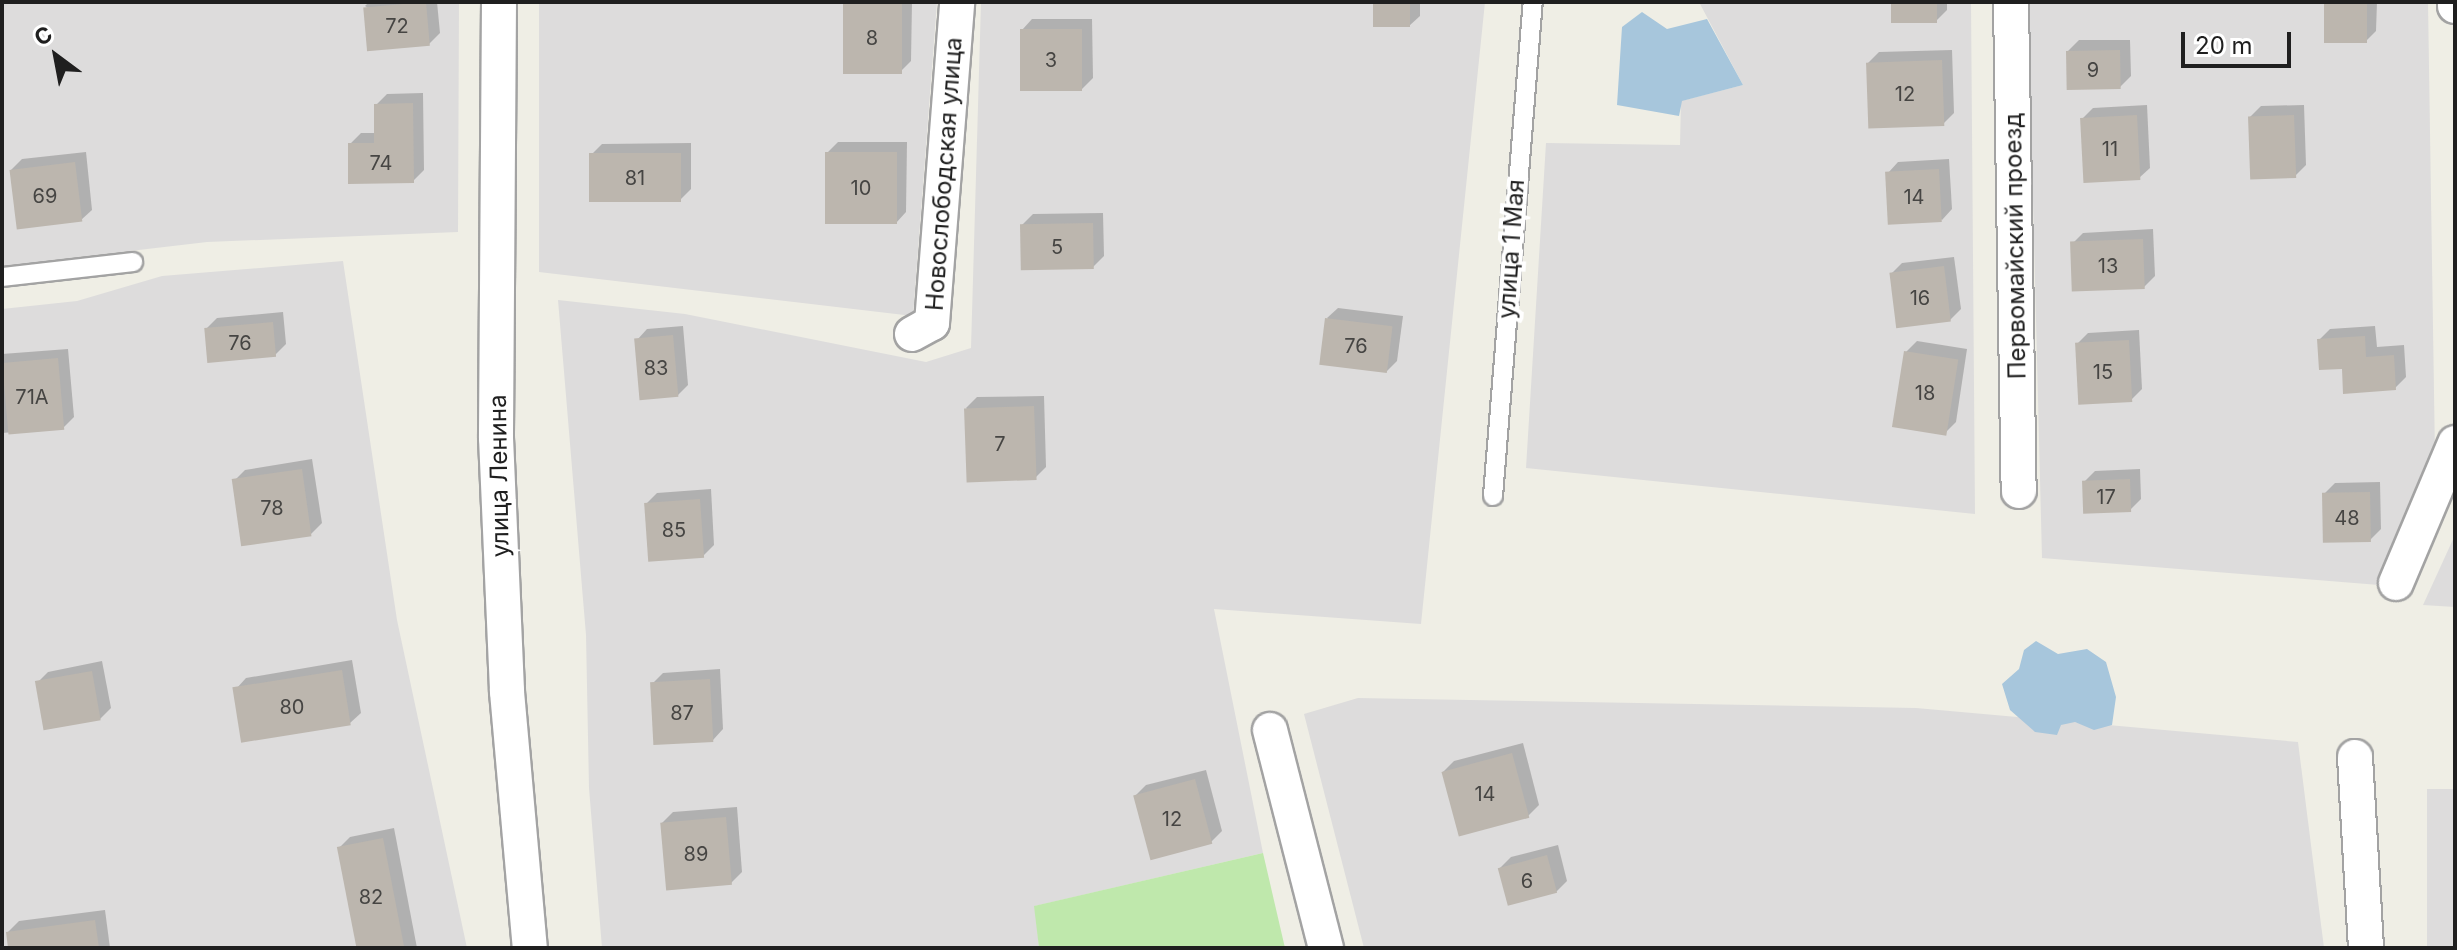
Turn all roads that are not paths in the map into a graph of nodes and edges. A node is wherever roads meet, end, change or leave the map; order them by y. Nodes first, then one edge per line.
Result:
1 (499, 2) edge
2 (957, 2) edge
3 (1533, 2) edge
4 (2011, 2) edge
5 (133, 262) dead end
6 (2, 277) edge
7 (912, 334) dead end
8 (2455, 443) edge
9 (2019, 491) dead end
10 (1493, 496) dead end
11 (2396, 583) dead end
12 (1270, 730) dead end
13 (2355, 757) dead end
14 (530, 948) edge
15 (1326, 948) edge
16 (2366, 948) edge

1 - 14 street, улица Ленина
2 - 7 street, Новослободская улица
3 - 10 lane, улица 1 Мая
4 - 9 street, Первомайский проезд
5 - 6 lane
8 - 11 street
12 - 15 street
13 - 16 street

